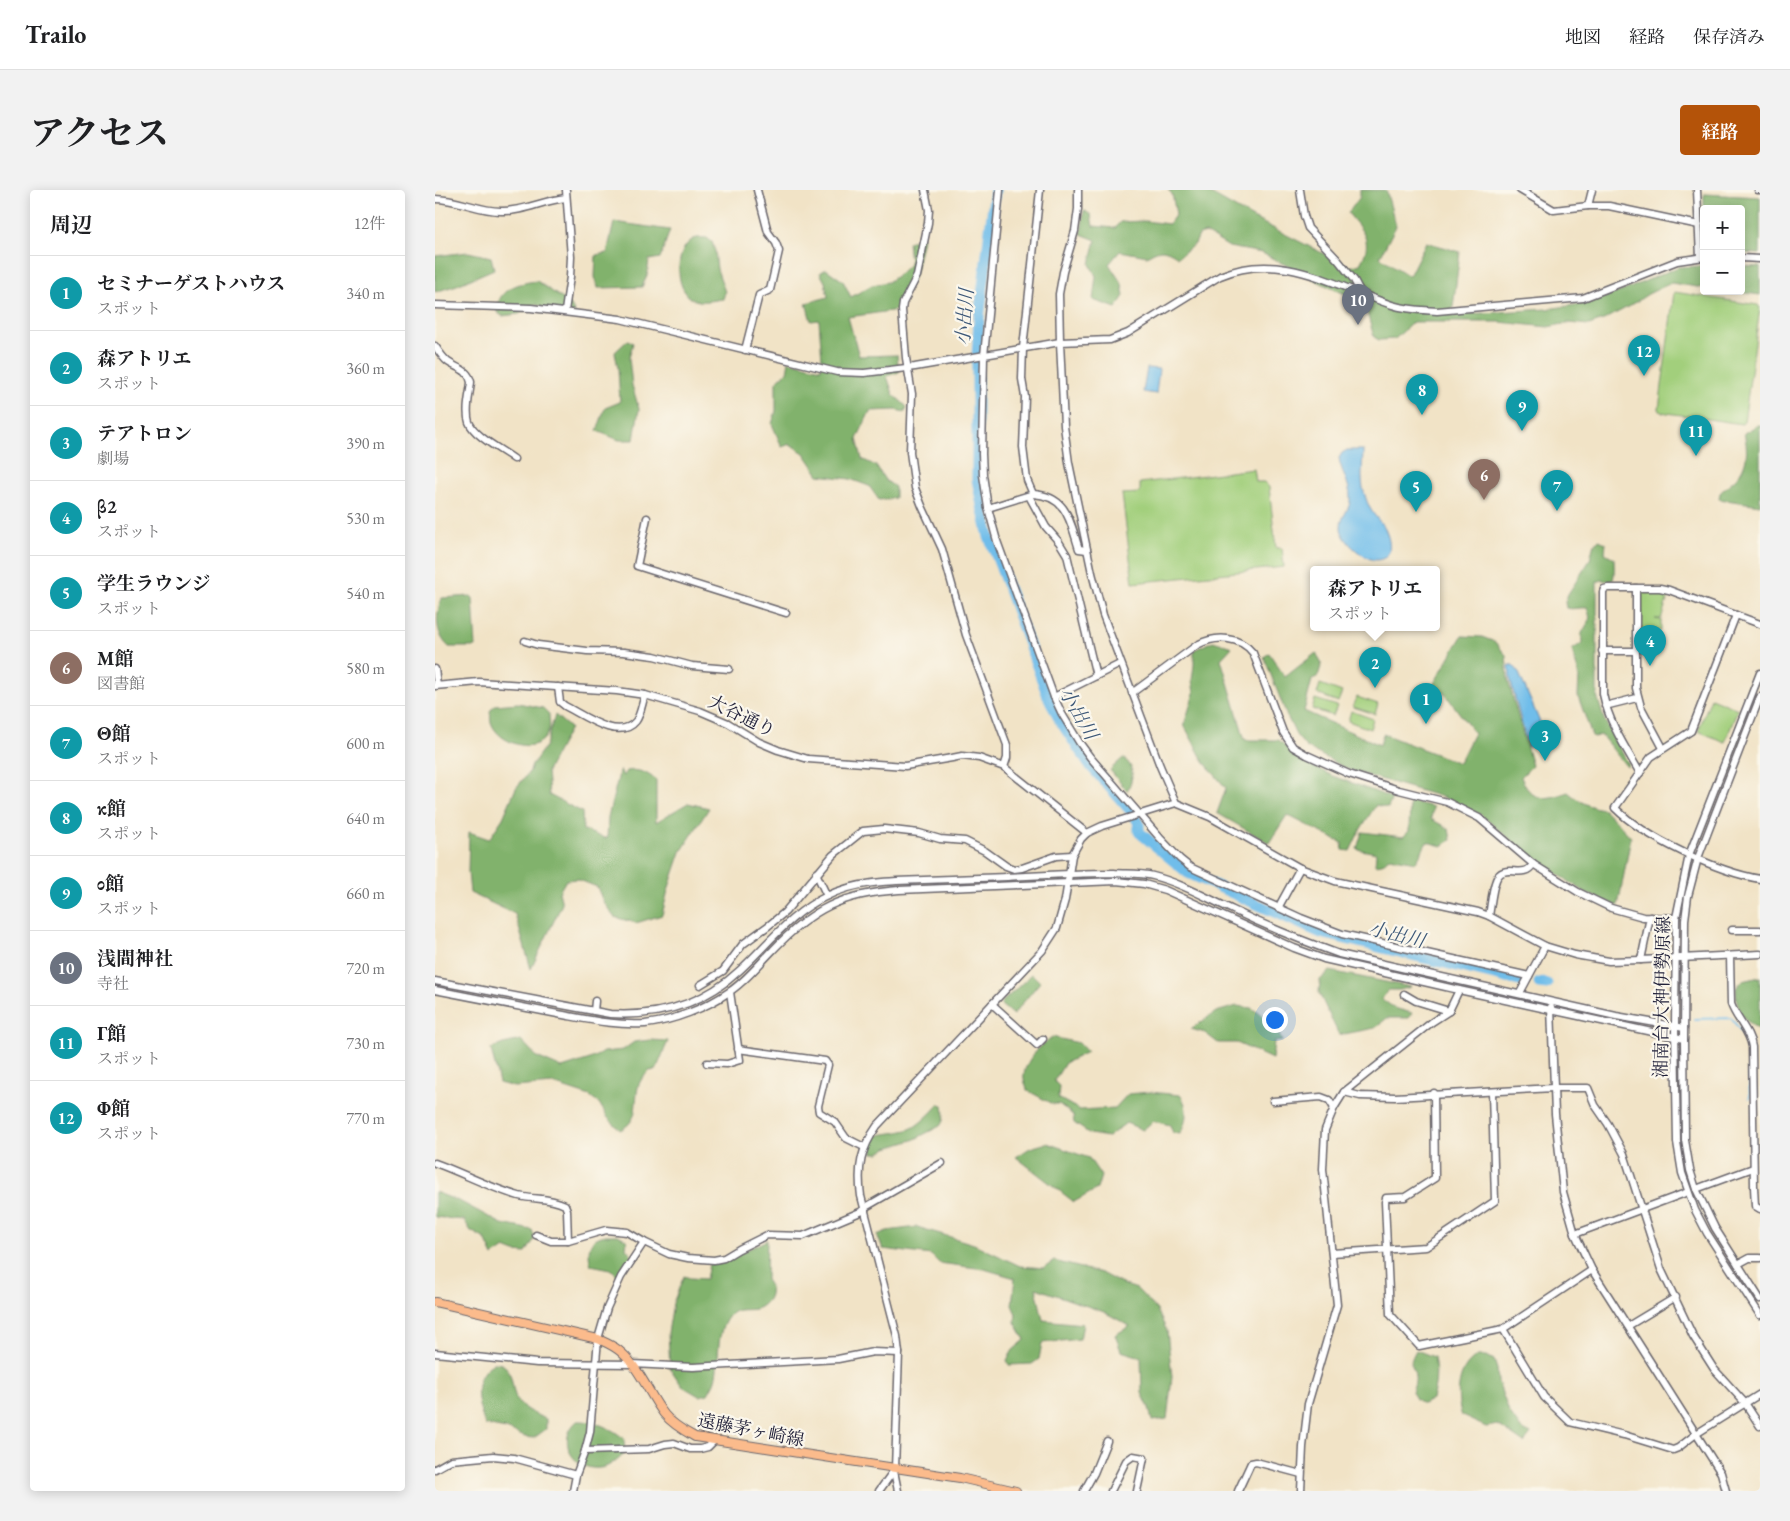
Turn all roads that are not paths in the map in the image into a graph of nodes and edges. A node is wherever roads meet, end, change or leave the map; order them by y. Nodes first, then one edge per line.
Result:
1 (566, 190) edge
2 (757, 190) edge
3 (925, 190) edge
4 (1000, 190) edge
5 (1040, 190) edge
6 (1078, 190) edge
7 (1300, 190) edge
8 (1520, 190) edge
9 (1592, 190) edge
10 (1697, 190) edge
11 (566, 198) junction
12 (435, 199) edge
13 (1588, 206) junction
14 (1699, 225) junction
15 (1701, 250) edge
16 (1700, 257) edge
17 (1745, 258) edge
18 (1760, 259) edge
19 (1361, 293) junction
20 (435, 305) edge
21 (565, 311) junction
22 (1060, 342) junction
23 (435, 346) edge
24 (1023, 348) junction
25 (745, 350) junction
26 (982, 356) junction
27 (908, 368) junction
28 (515, 459) dead end
29 (1031, 495) junction
30 (988, 508) junction
31 (647, 518) dead end
32 (1087, 550) junction
33 (1636, 588) junction
34 (786, 613) dead end
35 (1736, 615) junction
36 (1760, 624) edge
37 (525, 641) dead end
38 (1602, 650) junction
39 (1636, 651) junction
40 (1120, 664) junction
41 (729, 668) dead end
42 (435, 669) edge
43 (1760, 673) edge
44 (1096, 676) junction
45 (436, 685) edge
46 (558, 687) junction
47 (1132, 693) junction
48 (645, 695) junction
49 (1054, 697) junction
50 (1760, 697) edge
51 (1637, 698) junction
52 (1605, 706) junction
53 (1663, 748) junction
54 (1004, 767) junction
55 (1640, 773) junction
56 (1176, 803) junction
57 (1136, 816) junction
58 (1087, 833) junction
59 (1072, 855) junction
60 (1689, 855) junction
61 (1698, 858) junction
62 (1533, 864) junction
63 (1300, 868) junction
64 (816, 874) junction
65 (1069, 874) junction
66 (1760, 879) edge
67 (1068, 884) junction
68 (827, 896) junction
69 (1278, 908) junction
70 (1489, 916) junction
71 (1649, 917) junction
72 (1676, 918) junction
73 (1732, 930) dead end
74 (1760, 930) edge
75 (1545, 946) junction
76 (1760, 954) edge
77 (1730, 956) junction
78 (1675, 958) junction
79 (1685, 958) junction
80 (1641, 960) junction
81 (1529, 976) junction
82 (435, 981) edge
83 (700, 984) dead end
84 (435, 990) edge
85 (1459, 990) junction
86 (730, 992) junction
87 (1520, 993) junction
88 (1405, 994) dead end
89 (1552, 1000) junction
90 (595, 1002) dead end
91 (992, 1004) junction
92 (1551, 1009) junction
93 (1449, 1011) junction
94 (594, 1012) junction
95 (1675, 1026) junction
96 (1684, 1028) junction
97 (1675, 1037) junction
98 (1043, 1039) dead end
99 (1684, 1039) junction
100 (738, 1049) junction
101 (707, 1064) dead end
102 (1553, 1088) junction
103 (1757, 1090) edge
104 (1344, 1092) junction
105 (1492, 1092) junction
106 (1434, 1094) junction
107 (1273, 1101) dead end
108 (1334, 1108) junction
109 (1757, 1141) edge
110 (864, 1147) junction
111 (435, 1163) edge
112 (942, 1163) dead end
113 (1753, 1168) junction
114 (1696, 1189) junction
115 (1688, 1192) junction
116 (864, 1209) junction
117 (1642, 1209) junction
118 (1760, 1209) edge
119 (1575, 1234) junction
120 (536, 1235) dead end
121 (568, 1241) junction
122 (645, 1242) junction
123 (1387, 1248) junction
124 (1332, 1253) junction
125 (1760, 1258) edge
126 (1738, 1264) junction
127 (1592, 1270) junction
128 (1676, 1297) junction
129 (1760, 1298) edge
130 (435, 1302) edge
131 (1760, 1315) edge
132 (1628, 1326) junction
133 (1503, 1329) junction
134 (598, 1339) junction
135 (435, 1353) edge
136 (899, 1353) junction
137 (597, 1364) junction
138 (632, 1364) junction
139 (1760, 1394) edge
140 (1745, 1403) junction
141 (1760, 1426) edge
142 (1696, 1434) junction
143 (714, 1441) junction
144 (1107, 1441) dead end
145 (585, 1451) junction
146 (435, 1469) edge
147 (895, 1470) junction
148 (1301, 1474) junction
149 (576, 1475) junction
150 (573, 1491) edge
151 (879, 1491) edge
152 (897, 1491) edge
153 (1016, 1491) edge
154 (1084, 1491) edge
155 (1111, 1491) edge
156 (1137, 1491) edge
157 (1239, 1491) edge
158 (1301, 1491) edge
159 (1726, 1491) edge

1 - 11 street
2 - 25 street
3 - 27 street
4 - 26 street
5 - 24 street
6 - 22 street
7 - 19 street
8 - 13 street
9 - 13 street
10 - 14 street
11 - 12 street
11 - 21 street
13 - 14 street
14 - 15 street
16 - 19 street
17 - 18 street
19 - 22 street
20 - 21 street
21 - 25 street
22 - 24 street
22 - 32 street
23 - 28 street
24 - 26 street
24 - 29 street
25 - 27 street
26 - 27 street
26 - 30 street
27 - 54 street
29 - 30 street
29 - 32 street
29 - 44 street
30 - 49 street
31 - 34 street
32 - 40 street
33 - 35 street
33 - 38 street
33 - 39 street
35 - 36 street
35 - 53 street
37 - 41 street
38 - 39 street
38 - 52 street
39 - 51 street
40 - 44 street
40 - 47 street
42 - 45 street
43 - 60 street, 湘南台大神伊勢原線
44 - 49 street
45 - 46 street, 大谷通り
46 - 48 street, 大谷通り
46 - 48 street
47 - 56 street
47 - 62 street
48 - 54 street, 大谷通り
49 - 57 street
50 - 61 street, 湘南台大神伊勢原線
51 - 52 street
51 - 53 street
52 - 55 street
53 - 55 street
54 - 58 street
55 - 60 street
56 - 57 street
56 - 63 street
57 - 58 street
57 - 69 street
58 - 59 street
59 - 64 street
59 - 65 street
60 - 61 street
60 - 72 street, 湘南台大神伊勢原線
61 - 66 street
61 - 79 street, 湘南台大神伊勢原線
62 - 70 street
62 - 71 street
63 - 69 street
63 - 70 street
64 - 68 street
64 - 83 street
65 - 67 street
65 - 68 street
65 - 87 street
67 - 85 street
67 - 86 street
67 - 91 street
68 - 94 street
69 - 81 street
70 - 75 street
71 - 72 street
71 - 80 street
72 - 78 street, 湘南台大神伊勢原線
73 - 74 street
75 - 80 street
75 - 81 street
76 - 77 street
77 - 79 street
77 - 103 street
78 - 79 street
78 - 80 street
78 - 95 street, 湘南台大神伊勢原線
79 - 96 street, 湘南台大神伊勢原線
81 - 87 street
82 - 94 street
84 - 86 street
85 - 92 street
85 - 93 street
86 - 100 street
87 - 89 street
88 - 93 street
89 - 92 street
89 - 95 street
90 - 94 street
91 - 98 street
91 - 110 street
92 - 97 street
92 - 102 street
93 - 104 street
95 - 96 street
95 - 97 street, 湘南台大神伊勢原線
96 - 99 street, 湘南台大神伊勢原線
97 - 99 street
97 - 115 street, 湘南台大神伊勢原線
99 - 114 street, 湘南台大神伊勢原線
100 - 101 street
100 - 110 street
102 - 105 street
102 - 117 street
102 - 119 street
103 - 109 street
104 - 106 street
104 - 108 street
105 - 106 street
105 - 123 street
106 - 123 street
107 - 108 street
108 - 124 street
109 - 113 street
110 - 116 street
111 - 121 street
112 - 116 street
113 - 114 street
113 - 118 street
114 - 126 street, 湘南台大神伊勢原線
115 - 117 street
115 - 131 street, 湘南台大神伊勢原線
116 - 122 street
116 - 136 street
117 - 119 street
117 - 128 street
119 - 127 street
120 - 121 street
121 - 122 street
122 - 134 street
123 - 124 street
123 - 133 street
124 - 148 street
125 - 126 street
126 - 129 street, 湘南台大神伊勢原線
127 - 132 street
127 - 133 street
128 - 132 street
128 - 140 street
130 - 134 main road, 遠藤茅ヶ崎線
132 - 142 street
133 - 142 street
134 - 137 street
134 - 138 main road, 遠藤茅ヶ崎線
135 - 137 street
136 - 138 street
136 - 147 street
137 - 138 street
137 - 145 street
138 - 143 main road, 遠藤茅ヶ崎線
139 - 140 street
140 - 141 street
140 - 142 street
142 - 159 street
143 - 145 street
143 - 147 main road, 遠藤茅ヶ崎線
144 - 154 street
145 - 149 street
146 - 149 street
147 - 151 street
147 - 152 street
147 - 153 main road, 遠藤茅ヶ崎線
148 - 157 street
148 - 158 street
149 - 150 street
155 - 156 street

